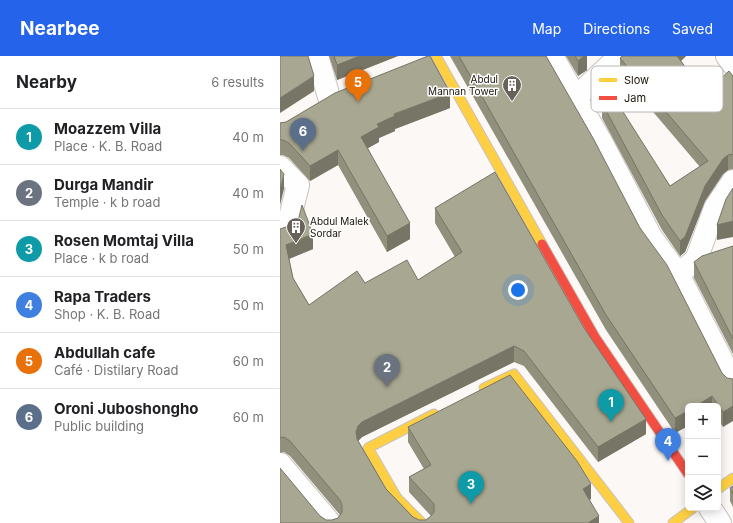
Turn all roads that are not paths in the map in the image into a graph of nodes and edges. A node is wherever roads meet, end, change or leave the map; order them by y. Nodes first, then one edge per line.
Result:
1 (317, 56) edge
2 (552, 56) edge
3 (620, 56) edge
4 (727, 56) edge
5 (429, 58) edge
6 (733, 64) edge
7 (609, 66) edge
8 (591, 83) edge
9 (350, 88) edge
10 (576, 97) junction
11 (280, 167) edge
12 (733, 181) edge
13 (280, 232) edge
14 (718, 253) edge
15 (696, 260) junction
16 (678, 274) junction
17 (733, 382) edge
18 (479, 391) edge
19 (444, 409) edge
20 (280, 464) edge
21 (685, 470) edge
22 (733, 478) edge
23 (721, 487) edge
24 (689, 511) edge
25 (712, 511) edge
26 (330, 523) edge
27 (422, 523) edge
28 (629, 523) edge
29 (673, 523) edge
30 (720, 523) edge

1 - 9 street
2 - 10 street
3 - 7 street
4 - 6 street
5 - 21 street
8 - 10 street
10 - 16 street
11 - 13 street
12 - 15 street
14 - 15 street
15 - 16 street
16 - 17 street
18 - 28 street
19 - 27 street
20 - 26 street
22 - 23 street
24 - 29 street
25 - 30 street

